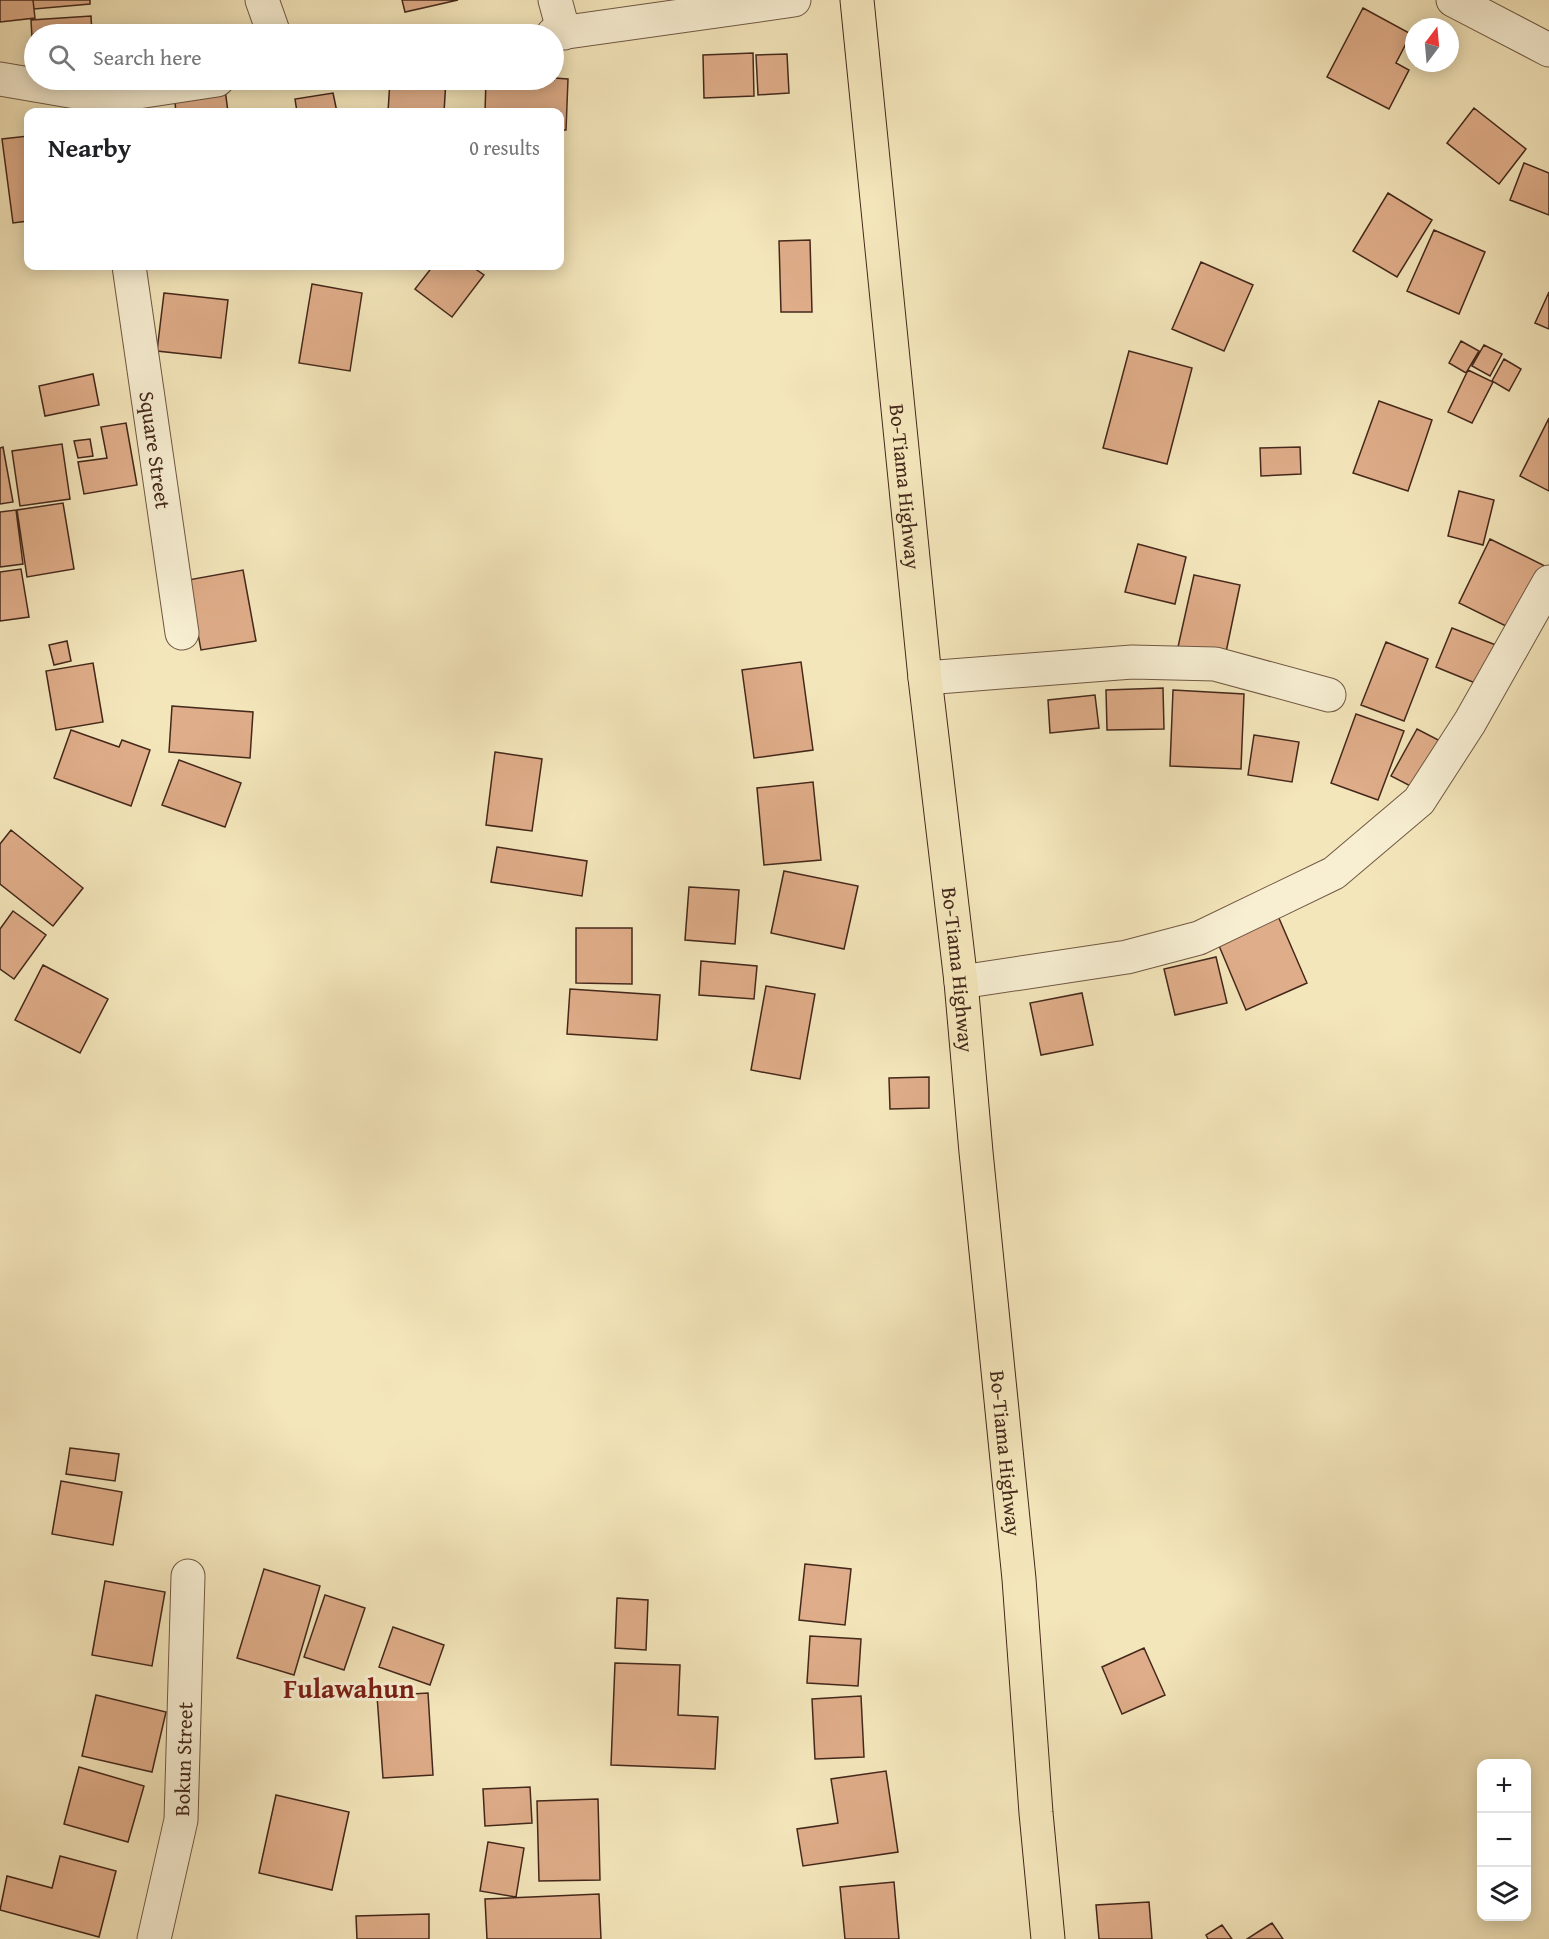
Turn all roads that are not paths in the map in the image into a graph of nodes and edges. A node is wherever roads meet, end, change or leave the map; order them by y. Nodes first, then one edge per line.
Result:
1 (262, 0) edge
2 (555, 0) edge
3 (794, 0) edge
4 (857, 0) edge
5 (1453, 0) edge
6 (270, 24) edge
7 (558, 24) edge
8 (564, 33) edge
9 (1549, 50) edge
10 (0, 79) edge
11 (24, 85) edge
12 (45, 90) edge
13 (173, 90) edge
14 (106, 105) edge
15 (130, 270) edge
16 (1549, 582) edge
17 (182, 633) dead end
18 (925, 678) junction
19 (1329, 695) dead end
20 (962, 982) junction
21 (188, 1576) dead end
22 (154, 1939) edge
23 (1048, 1939) edge

1 - 6 street
2 - 7 street
3 - 8 street
4 - 18 highway, Bo-Tiama Highway
5 - 9 street
10 - 11 street
12 - 14 street
13 - 14 street
15 - 17 street, Square Street
16 - 20 street
18 - 19 street
18 - 20 highway, Bo-Tiama Highway
20 - 23 highway, Bo-Tiama Highway
21 - 22 street, Bokun Street

